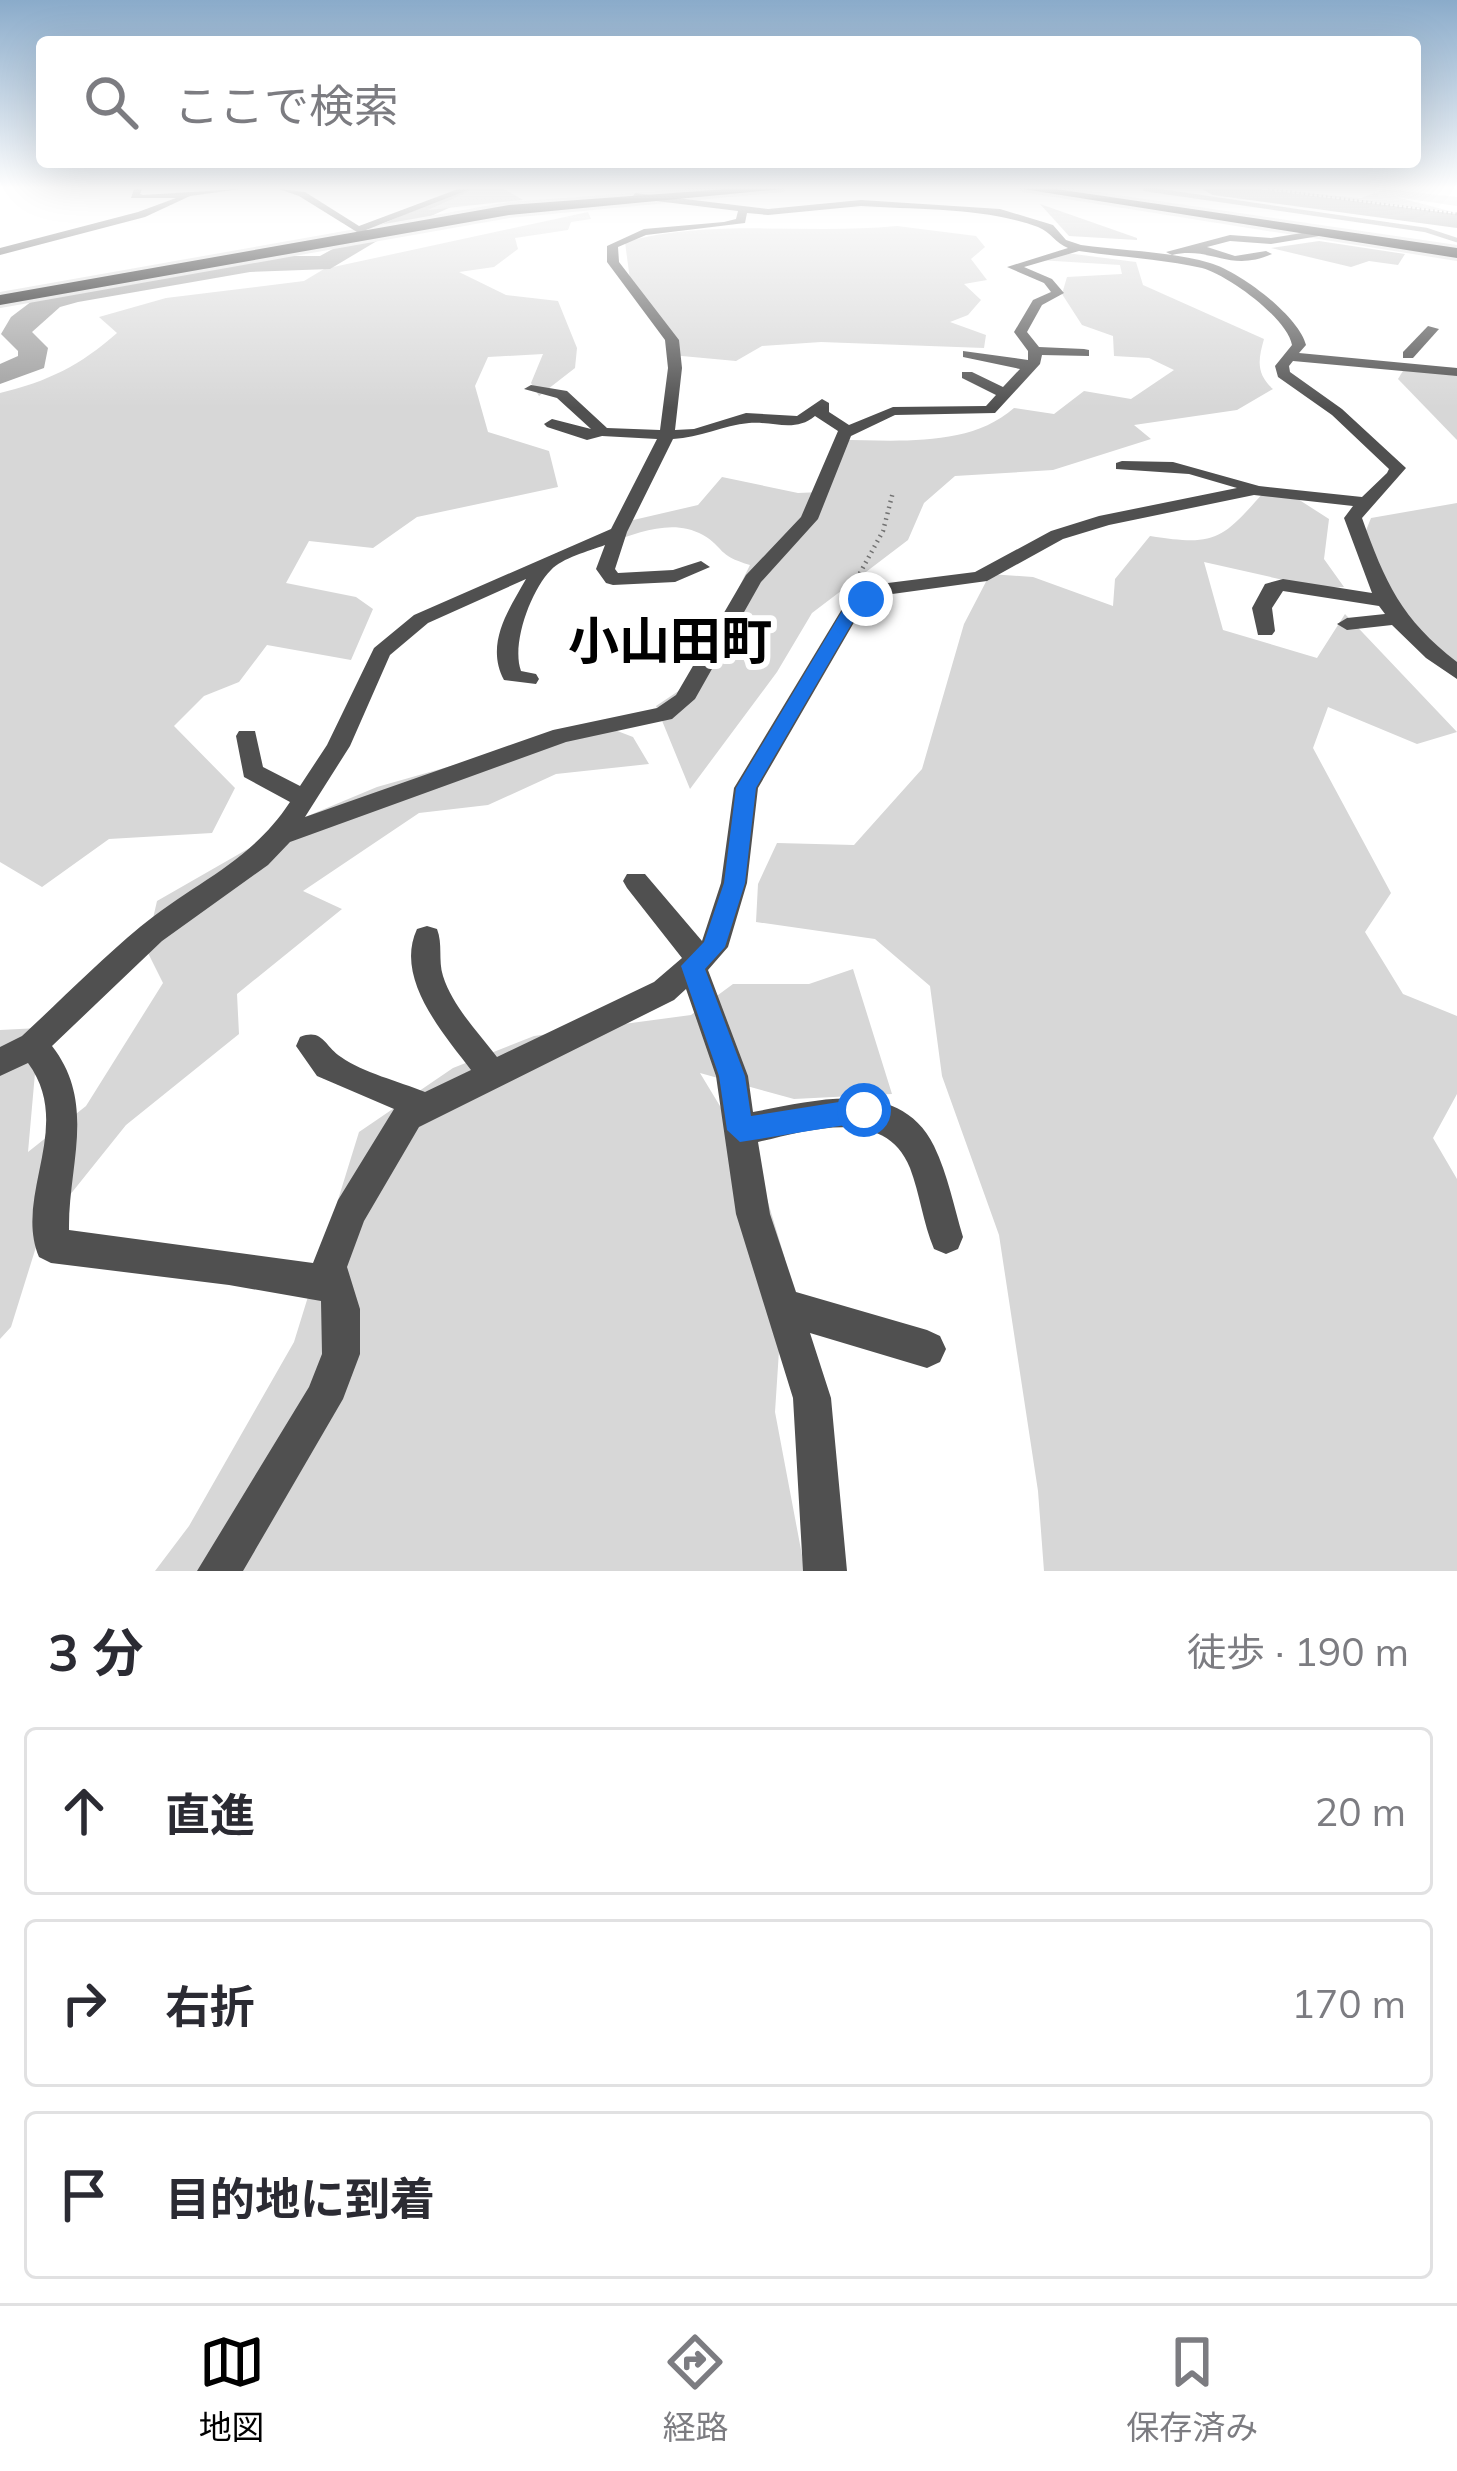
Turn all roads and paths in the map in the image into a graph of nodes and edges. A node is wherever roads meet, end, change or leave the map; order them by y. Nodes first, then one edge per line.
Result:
1 (200, 262) edge
2 (613, 262) edge
3 (1029, 262) edge
4 (1184, 262) edge
5 (1212, 282) dead end
6 (1245, 288) junction
7 (0, 300) edge
8 (1433, 329) dead end
9 (1084, 353) dead end
10 (968, 354) dead end
11 (1408, 355) junction
12 (1302, 358) junction
13 (1032, 359) junction
14 (1457, 359) edge
15 (1457, 372) edge
16 (967, 375) dead end
17 (531, 389) dead end
18 (1006, 394) junction
19 (552, 424) dead end
20 (848, 431) junction
21 (603, 432) junction
22 (667, 435) junction
23 (1183, 445) dead end
24 (1122, 466) dead end
25 (1201, 467) junction
26 (1254, 490) junction
27 (893, 492) dead end
28 (1362, 502) junction
29 (618, 532) junction
30 (543, 566) junction
31 (701, 567) dead end
32 (866, 599) junction
33 (1387, 609) junction
34 (1347, 624) dead end
35 (1265, 631) dead end
36 (1457, 672) edge
37 (528, 679) dead end
38 (247, 736) dead end
39 (304, 799) junction
40 (281, 835) junction
41 (636, 881) dead end
42 (428, 937) dead end
43 (696, 963) junction
44 (311, 1046) dead end
45 (17, 1048) edge
46 (0, 1063) edge
47 (492, 1075) junction
48 (425, 1107) junction
49 (740, 1130) junction
50 (946, 1238) dead end
51 (335, 1286) junction
52 (783, 1307) junction
53 (927, 1349) dead end
54 (220, 1571) edge
55 (825, 1571) edge

1 - 7 highway
2 - 22 street
3 - 13 street
4 - 6 street
5 - 6 street
6 - 12 street
8 - 11 street
9 - 13 street
10 - 13 street
11 - 12 street
11 - 14 street
12 - 15 street
12 - 28 street
13 - 18 street
16 - 18 street
17 - 21 street
18 - 20 street
19 - 21 street
20 - 22 street
20 - 40 street
21 - 22 street
22 - 29 street
23 - 25 street
24 - 25 street
25 - 26 street
26 - 28 street
26 - 32 street
27 - 32 path
28 - 33 street
29 - 30 street
29 - 31 street
30 - 37 street
30 - 39 street
32 - 43 street
33 - 34 street
33 - 35 street
33 - 36 street
38 - 39 street
39 - 40 street
40 - 45 street
41 - 43 street
42 - 47 street
43 - 47 street
43 - 49 street
44 - 48 street
45 - 46 street
45 - 51 street
47 - 48 street
48 - 51 street
49 - 50 street
49 - 52 street
51 - 54 street
52 - 53 street
52 - 55 street

